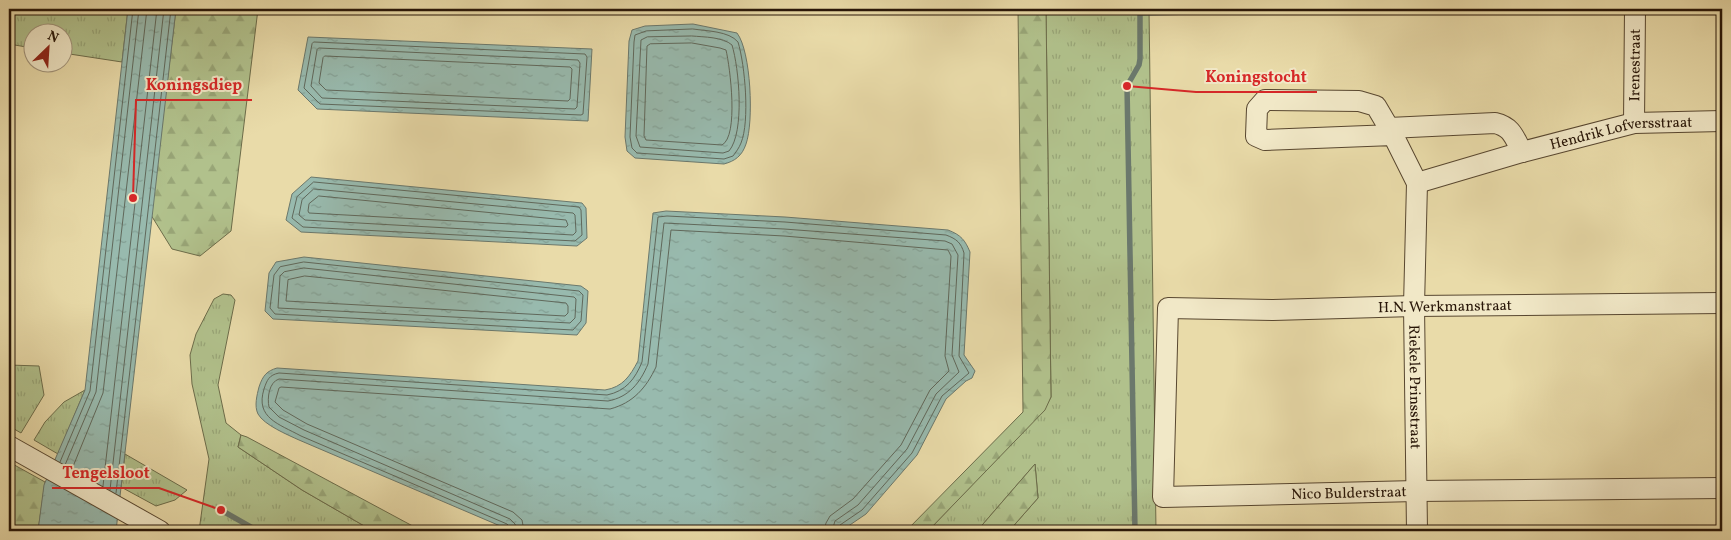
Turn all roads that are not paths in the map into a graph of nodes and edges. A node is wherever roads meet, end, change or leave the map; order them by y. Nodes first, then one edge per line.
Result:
1 (1635, 9) edge
2 (1722, 121) edge
3 (1634, 123) junction
4 (1391, 132) junction
5 (1522, 152) junction
6 (1417, 183) junction
7 (1722, 303) edge
8 (1414, 306) junction
9 (1168, 308) joint
10 (9, 446) edge
11 (1722, 488) edge
12 (1416, 491) junction
13 (160, 531) edge
14 (1417, 531) edge

1 - 3 street, Irenestraat
2 - 3 street, Hendrik Lofversstraat
3 - 5 street, Hendrik Lofversstraat
4 - 4 street
4 - 5 street
4 - 6 street
5 - 6 street, Hendrik Lofversstraat
6 - 8 street, Riekele Prinsstraat
7 - 8 street, H.N. Werkmanstraat
8 - 9 street, H.N. Werkmanstraat
8 - 12 street, Riekele Prinsstraat
9 - 12 street, Nico Bulderstraat
10 - 13 street
11 - 12 street, Nico Bulderstraat
12 - 14 street, Riekele Prinsstraat

